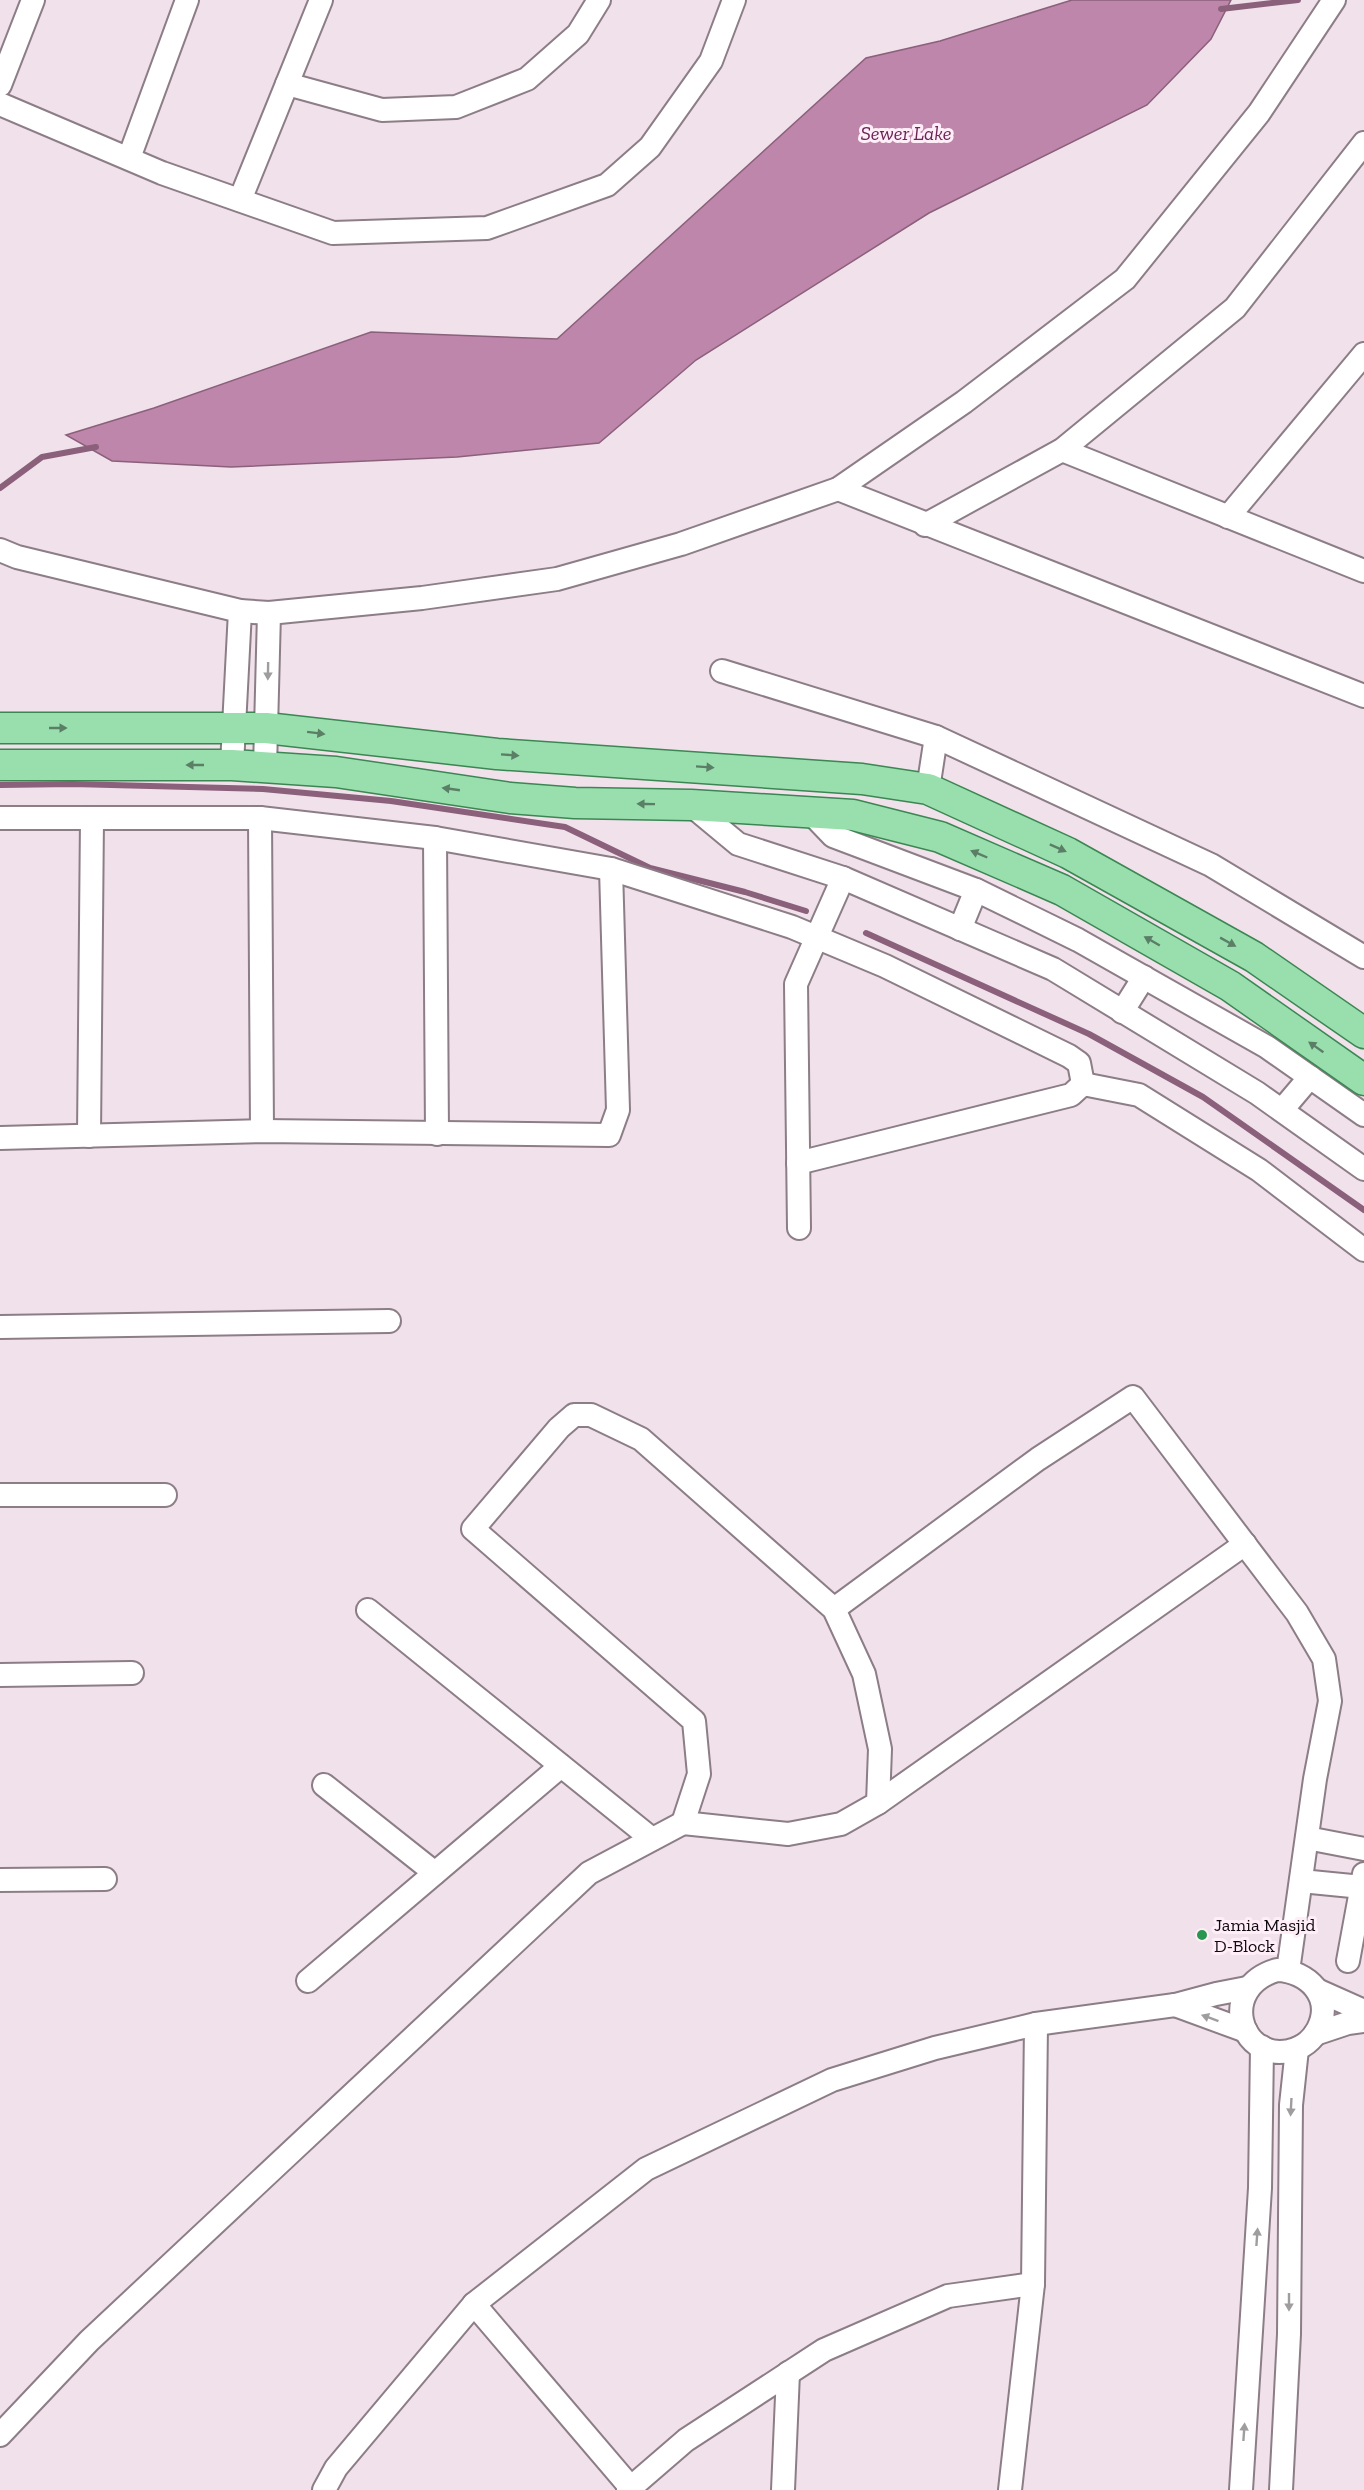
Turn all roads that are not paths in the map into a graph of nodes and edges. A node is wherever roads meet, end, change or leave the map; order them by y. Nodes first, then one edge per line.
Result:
1 (33, 0) edge
2 (187, 0) edge
3 (321, 0) edge
4 (599, 0) edge
5 (735, 0) edge
6 (1334, 0) edge
7 (0, 84) edge
8 (287, 84) junction
9 (0, 104) edge
10 (1364, 143) edge
11 (129, 158) junction
12 (240, 200) junction
13 (1360, 368) edge
14 (1062, 450) junction
15 (838, 489) junction
16 (1228, 517) junction
17 (925, 525) junction
18 (0, 550) edge
19 (1364, 571) edge
20 (240, 611) junction
21 (269, 613) junction
22 (722, 671) dead end
23 (1364, 696) edge
24 (233, 727) junction
25 (0, 728) edge
26 (266, 728) junction
27 (936, 737) junction
28 (0, 765) edge
29 (232, 765) junction
30 (265, 768) junction
31 (928, 789) junction
32 (691, 805) junction
33 (809, 811) junction
34 (0, 818) edge
35 (92, 818) junction
36 (260, 818) junction
37 (435, 838) junction
38 (611, 869) junction
39 (843, 878) junction
40 (976, 890) junction
41 (960, 929) junction
42 (818, 938) junction
43 (1364, 957) edge
44 (1144, 977) junction
45 (1122, 1012) junction
46 (1364, 1033) edge
47 (1310, 1077) junction
48 (1364, 1080) edge
49 (1083, 1084) junction
50 (1282, 1110) junction
51 (1364, 1115) edge
52 (262, 1131) junction
53 (438, 1134) junction
54 (89, 1136) junction
55 (0, 1138) edge
56 (798, 1163) junction
57 (1364, 1169) edge
58 (799, 1228) dead end
59 (1364, 1250) edge
60 (389, 1321) dead end
61 (0, 1327) edge
62 (0, 1495) edge
63 (165, 1495) dead end
64 (1245, 1544) junction
65 (834, 1609) junction
66 (368, 1610) dead end
67 (132, 1673) dead end
68 (0, 1675) edge
69 (561, 1766) junction
70 (324, 1785) dead end
71 (878, 1803) junction
72 (683, 1823) junction
73 (1307, 1838) junction
74 (652, 1839) junction
75 (1364, 1849) edge
76 (435, 1873) junction
77 (105, 1879) dead end
78 (0, 1880) edge
79 (1301, 1881) junction
80 (1363, 1881) edge
81 (1348, 1960) dead end
82 (1288, 1971) junction
83 (308, 1981) dead end
84 (1247, 1988) junction
85 (1320, 1991) junction
86 (1175, 2005) junction
87 (1364, 2011) edge
88 (1364, 2020) edge
89 (1036, 2024) junction
90 (1246, 2031) junction
91 (1315, 2034) junction
92 (1262, 2047) junction
93 (1297, 2049) junction
94 (1033, 2284) junction
95 (474, 2304) junction
96 (788, 2373) junction
97 (0, 2435) edge
98 (630, 2489) edge
99 (324, 2490) edge
100 (783, 2490) edge
101 (1010, 2490) edge
102 (1240, 2490) edge
103 (1281, 2490) edge

1 - 7 street
2 - 11 street
3 - 8 street
4 - 8 street
5 - 12 street
6 - 15 street
8 - 12 street
9 - 11 street
10 - 14 street
11 - 12 street
13 - 16 street
14 - 16 street
14 - 17 street
15 - 17 street
15 - 21 street
16 - 19 street
17 - 23 street
18 - 20 street
20 - 21 street
20 - 24 street
21 -> 26 street
22 - 27 street
25 -> 24 main road
24 - 26 main road
24 - 29 street
26 - 30 street
26 -> 31 main road
27 - 31 street
27 - 43 street
29 -> 28 main road
29 - 30 main road
32 -> 30 main road
31 -> 46 main road
32 - 33 main road
32 - 39 street
33 - 40 street
48 -> 33 main road
34 - 35 street
35 - 36 street
35 - 54 street
36 - 37 street
36 - 52 street
37 - 38 street
37 - 53 street
38 - 42 street
38 - 53 street
39 - 41 street
39 - 42 street
40 - 41 street
40 - 44 street
41 - 45 street
42 - 49 street
42 - 56 street
44 - 45 street
44 - 47 street
45 - 50 street
47 - 50 street
47 - 51 street
49 - 56 street
49 - 59 street
50 - 57 street
52 - 53 street
52 - 54 street
54 - 55 street
56 - 58 street
60 - 61 street
62 - 63 street
64 - 65 street
64 - 71 street
64 - 73 street
65 - 71 street
65 - 72 street
66 - 69 street
67 - 68 street
69 - 74 street
69 - 76 street
70 - 76 street
71 - 72 street
72 - 74 street
73 - 75 street
73 - 79 street
74 - 97 street
76 - 83 street
77 - 78 street
79 - 80 street
79 - 82 street
80 - 81 street
82 - 84 street
82 - 85 street
84 - 86 street
84 - 90 street
85 - 87 street
85 - 91 street
86 - 89 street
90 -> 86 street
88 - 91 street
89 - 94 street
89 - 95 street
90 - 92 street
91 - 93 street
92 - 93 street
102 -> 92 street
93 -> 103 street
94 - 96 street
94 - 101 street
95 - 98 street
95 - 99 street
96 - 98 street
96 - 100 street

